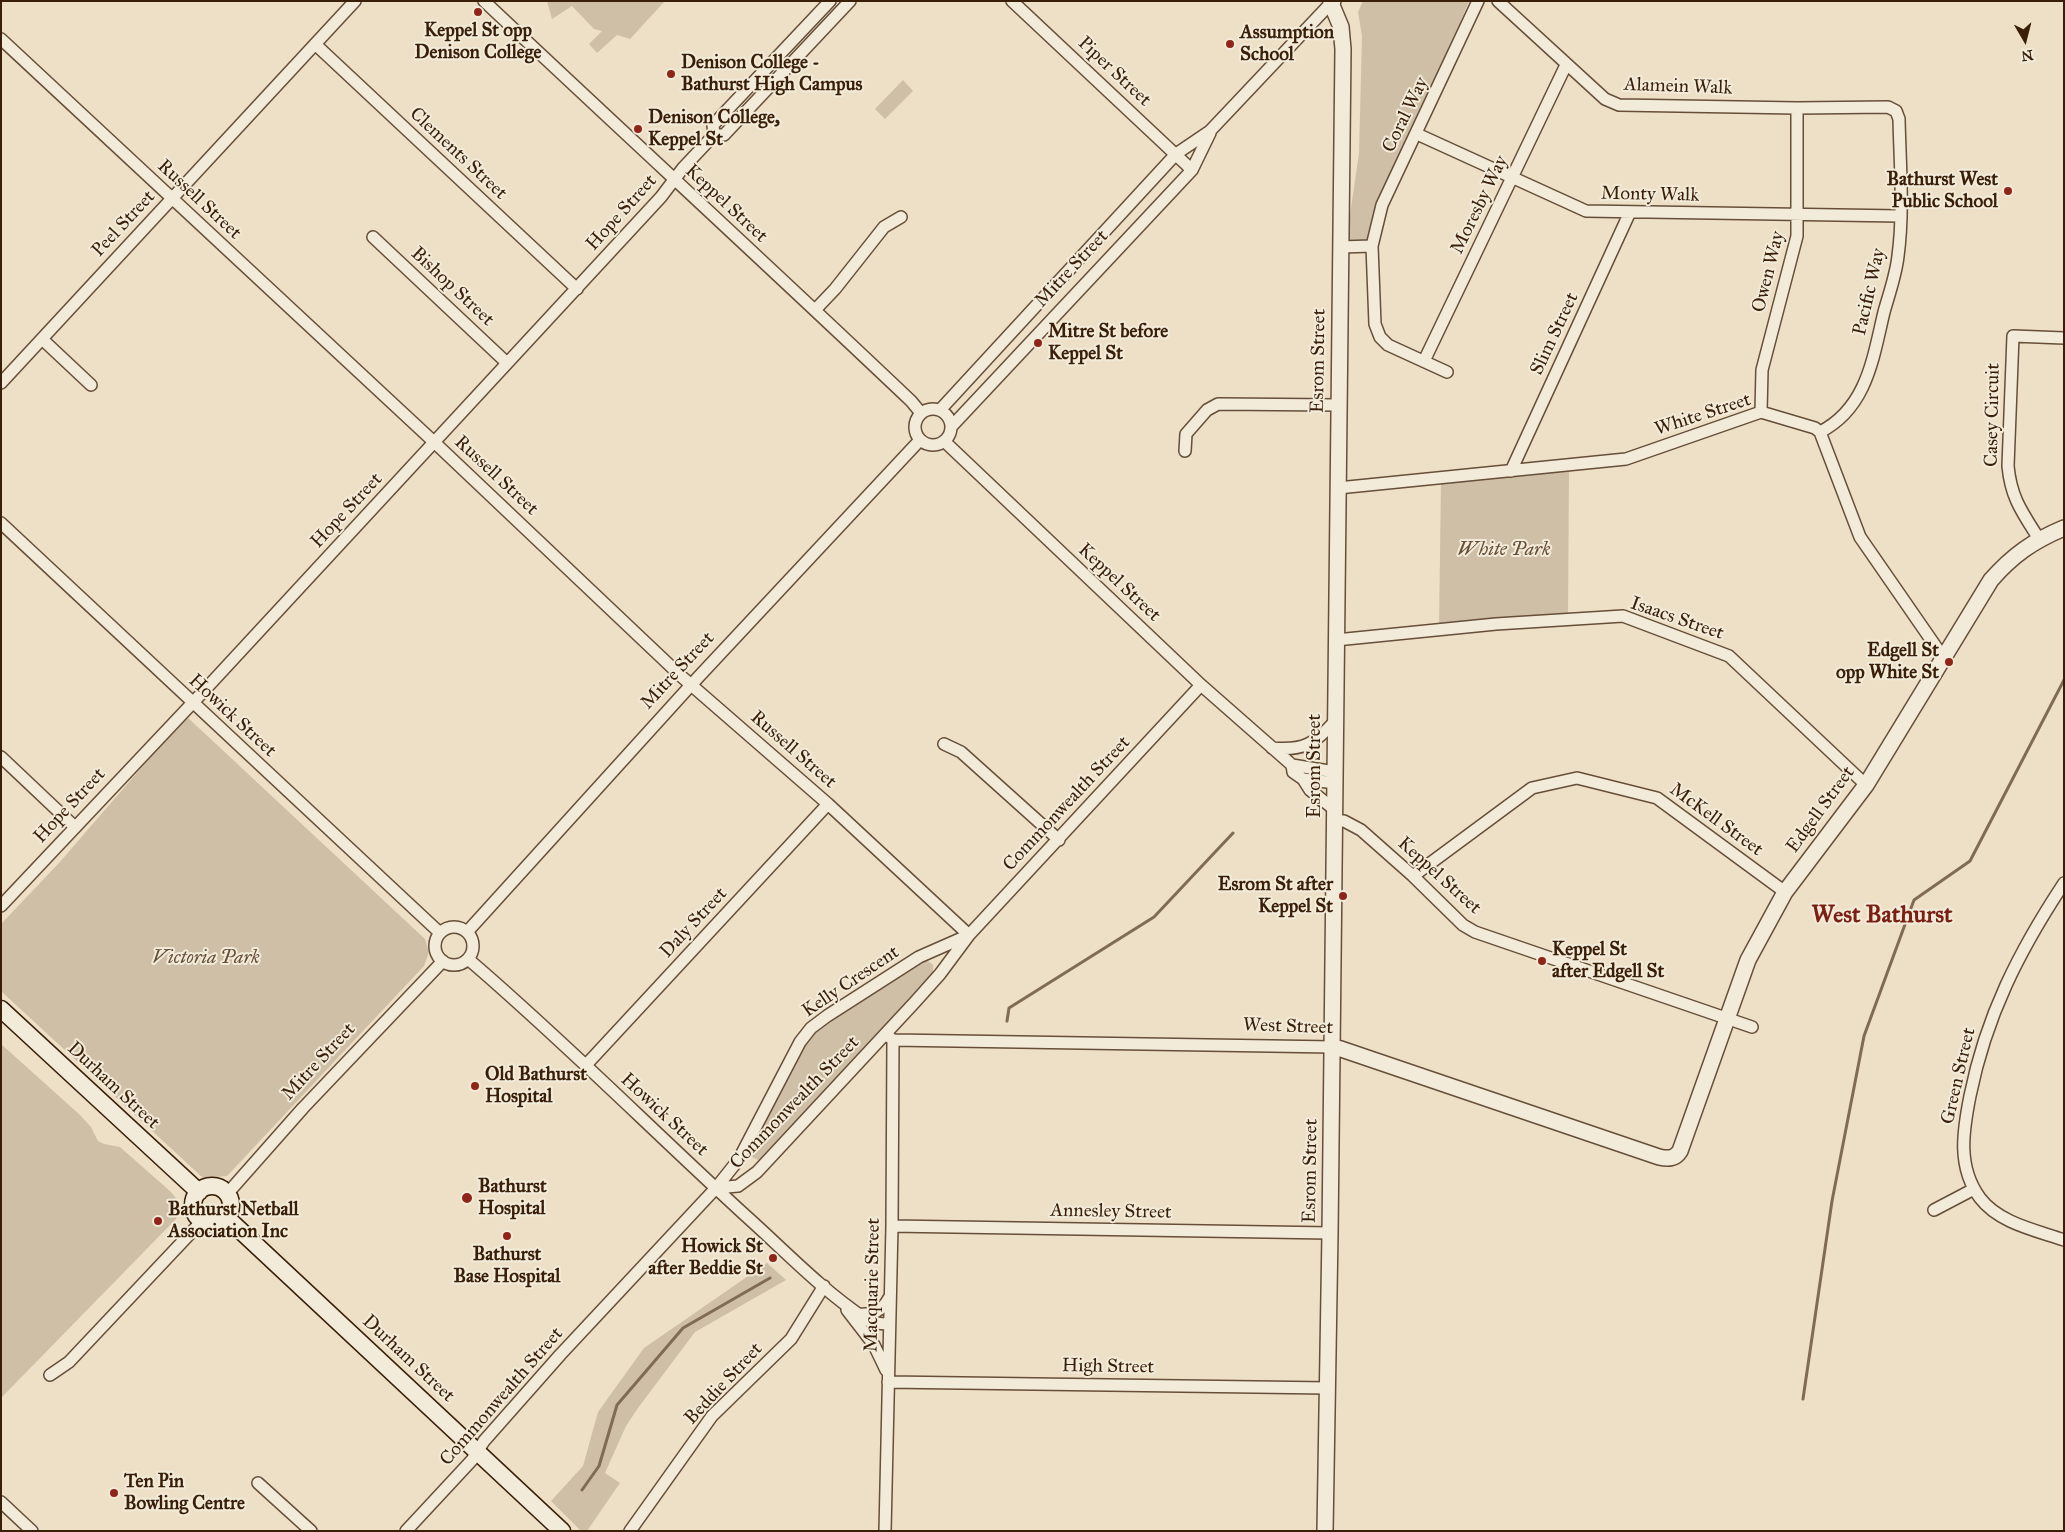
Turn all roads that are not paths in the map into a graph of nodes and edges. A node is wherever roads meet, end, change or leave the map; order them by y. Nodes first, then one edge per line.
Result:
1 (355, 1) edge
2 (484, 1) edge
3 (830, 1) edge
4 (850, 1) edge
5 (1012, 1) edge
6 (1478, 1) edge
7 (1498, 1) edge
8 (1332, 2) edge
9 (1, 39) edge
10 (315, 44) junction
11 (1566, 65) junction
12 (1797, 108) junction
13 (1896, 111) joint
14 (1210, 131) junction
15 (1417, 134) junction
16 (714, 135) junction
17 (1176, 154) junction
18 (1192, 170) junction
19 (1513, 178) junction
20 (674, 180) junction
21 (172, 198) junction
22 (1630, 212) junction
23 (1798, 215) junction
24 (1900, 216) junction
25 (900, 217) dead end
26 (372, 237) dead end
27 (1372, 246) junction
28 (1341, 247) junction
29 (577, 288) junction
30 (815, 310) junction
31 (2064, 338) edge
32 (42, 339) junction
33 (1424, 361) junction
34 (507, 363) junction
35 (1447, 372) dead end
36 (1, 384) edge
37 (91, 385) dead end
38 (1338, 405) junction
39 (940, 410) junction
40 (1761, 412) junction
41 (921, 413) junction
42 (951, 427) junction
43 (1820, 432) junction
44 (920, 440) junction
45 (944, 441) junction
46 (434, 442) junction
47 (1185, 451) dead end
48 (1511, 471) junction
49 (1338, 488) junction
50 (1, 523) edge
51 (2064, 528) edge
52 (2038, 539) junction
53 (1336, 640) junction
54 (1943, 657) junction
55 (1201, 684) junction
56 (692, 685) junction
57 (192, 703) junction
58 (1335, 721) junction
59 (944, 744) dead end
60 (1272, 748) junction
61 (1, 757) edge
62 (1292, 765) junction
63 (1335, 777) junction
64 (1303, 779) junction
65 (1866, 785) junction
66 (828, 804) junction
67 (1335, 816) junction
68 (75, 827) junction
69 (1059, 840) junction
70 (1413, 876) junction
71 (2062, 889) edge
72 (1785, 892) junction
73 (1, 906) edge
74 (467, 932) junction
75 (440, 933) junction
76 (969, 935) junction
77 (468, 959) junction
78 (443, 961) junction
79 (1, 1009) edge
80 (1728, 1019) junction
81 (1752, 1026) dead end
82 (889, 1037) junction
83 (1332, 1047) junction
84 (586, 1065) junction
85 (1674, 1158) joint
86 (739, 1159) junction
87 (757, 1172) junction
88 (716, 1188) junction
89 (1974, 1189) junction
90 (199, 1192) junction
91 (227, 1194) junction
92 (1934, 1210) dead end
93 (226, 1217) junction
94 (202, 1220) junction
95 (892, 1226) junction
96 (1330, 1233) junction
97 (2064, 1240) edge
98 (824, 1286) junction
99 (836, 1297) junction
100 (890, 1297) junction
101 (858, 1314) junction
102 (863, 1330) junction
103 (889, 1330) junction
104 (50, 1375) dead end
105 (888, 1378) junction
106 (1328, 1388) junction
107 (477, 1451) junction
108 (258, 1483) dead end
109 (1, 1502) edge
110 (32, 1531) edge
111 (311, 1531) edge
112 (406, 1531) edge
113 (562, 1531) edge
114 (630, 1531) edge
115 (885, 1531) edge
116 (1325, 1531) edge

1 - 10 street, Peel Street
2 - 20 street, Keppel Street
3 - 16 street, Hope Street
4 - 16 street, Hope Street
5 - 17 street, Piper Street
6 - 15 street, Coral Way
7 - 11 street, Alamein Walk
8 - 14 street, Mitre Street
8 - 28 street, Esrom Street
9 - 21 street, Russell Street
10 - 21 street, Peel Street
10 - 29 street, Clements Street
11 - 12 street, Alamein Walk
11 - 19 street, Moresby Way
12 - 13 street, Alamein Walk
12 - 23 street, Owen Way
13 - 24 street, Pacific Way
14 - 17 street, Mitre Street
14 - 18 street, Mitre Street
15 - 19 street, Monty Walk
15 - 27 street, Coral Way
16 - 20 street, Hope Street
17 - 18 street, Piper Street
17 - 39 street, Mitre Street
18 - 42 street, Mitre Street
19 - 22 street, Monty Walk
19 - 33 street, Moresby Way
20 - 29 street, Hope Street
20 - 30 street, Keppel Street
21 - 32 street, Peel Street
21 - 46 street, Russell Street
22 - 23 street, Monty Walk
22 - 48 street, Slim Street
23 - 24 street, Monty Walk
23 - 40 street, Owen Way
24 - 43 street, Pacific Way
25 - 30 street
26 - 34 street, Bishop Street
27 - 28 street
27 - 33 street, Coral Way
28 - 38 street, Esrom Street
29 - 34 street, Hope Street
30 - 41 street, Keppel Street
31 - 52 street, Casey Circuit
32 - 36 street, Peel Street
32 - 37 street
33 - 35 street, Coral Way
34 - 46 street, Hope Street
38 - 47 street
38 - 49 street, Esrom Street
39 - 41 street
39 - 42 street
40 - 43 street, White Street
40 - 48 street, White Street
41 - 44 street
42 - 45 street
43 - 54 street
44 - 45 street
44 - 56 street, Mitre Street
45 - 55 street, Keppel Street
46 - 56 street, Russell Street
46 - 57 street, Hope Street
48 - 49 street, White Street
49 - 53 street, Esrom Street
50 - 57 street, Howick Street
51 - 52 street, Edgell Street
52 - 54 street, Edgell Street
53 - 58 street, Esrom Street
53 - 65 street, Isaacs Street
54 - 65 street, Edgell Street
55 - 60 street, Keppel Street
55 - 69 street, Commonwealth Street
56 - 66 street, Russell Street
56 - 74 street, Mitre Street
57 - 68 street, Hope Street
57 - 75 street, Howick Street
58 - 60 street
58 - 63 street, Esrom Street
59 - 69 street
60 - 62 street, Keppel Street
61 - 68 street
62 - 63 street
62 - 64 street, Keppel Street
63 - 64 street
63 - 67 street, Esrom Street
64 - 67 street, Keppel Street
65 - 72 street, Edgell Street
66 - 76 street, Russell Street
66 - 84 street, Daly Street
67 - 70 street, Keppel Street
67 - 83 street, Esrom Street
68 - 73 street, Hope Street
69 - 76 street, Commonwealth Street
70 - 72 street, McKell Street
70 - 80 street, Keppel Street
71 - 89 street, Green Street
72 - 80 street, Edgell Street
74 - 75 street
74 - 77 street
75 - 78 street
76 - 82 street, Commonwealth Street
76 - 86 street, Kelly Crescent
77 - 78 street
77 - 84 street, Howick Street
78 - 91 street, Mitre Street
79 - 90 main road, Durham Street
80 - 81 street, Keppel Street
80 - 85 street, Edgell Street
82 - 83 street, West Street
82 - 87 street, Commonwealth Street
82 - 95 street, Macquarie Street
83 - 85 street, West Street
83 - 96 street, Esrom Street
84 - 88 street, Howick Street
86 - 87 street
86 - 88 street, Kelly Crescent
87 - 88 street, Commonwealth Street
88 - 98 street, Howick Street
88 - 107 street, Commonwealth Street
89 - 92 street
89 - 97 street, Green Street
90 - 91 main road
90 - 94 main road
91 - 93 main road
93 - 94 main road
93 - 107 main road, Durham Street
94 - 104 street
95 - 96 street, Annesley Street
95 - 100 street, Macquarie Street
96 - 106 street, Esrom Street
98 - 99 street, Howick Street
98 - 114 street, Beddie Street
99 - 101 street, Howick Street
99 - 102 street, Howick Street
100 - 101 street
100 - 103 street, Macquarie Street
101 - 103 street, Howick Street
102 - 103 street
102 - 105 street, Howick Street
103 - 105 street, Macquarie Street
105 - 106 street, High Street
105 - 115 street, Macquarie Street
106 - 116 street, Esrom Street
107 - 112 street, Commonwealth Street
107 - 113 main road, Durham Street
108 - 111 street
109 - 110 street

